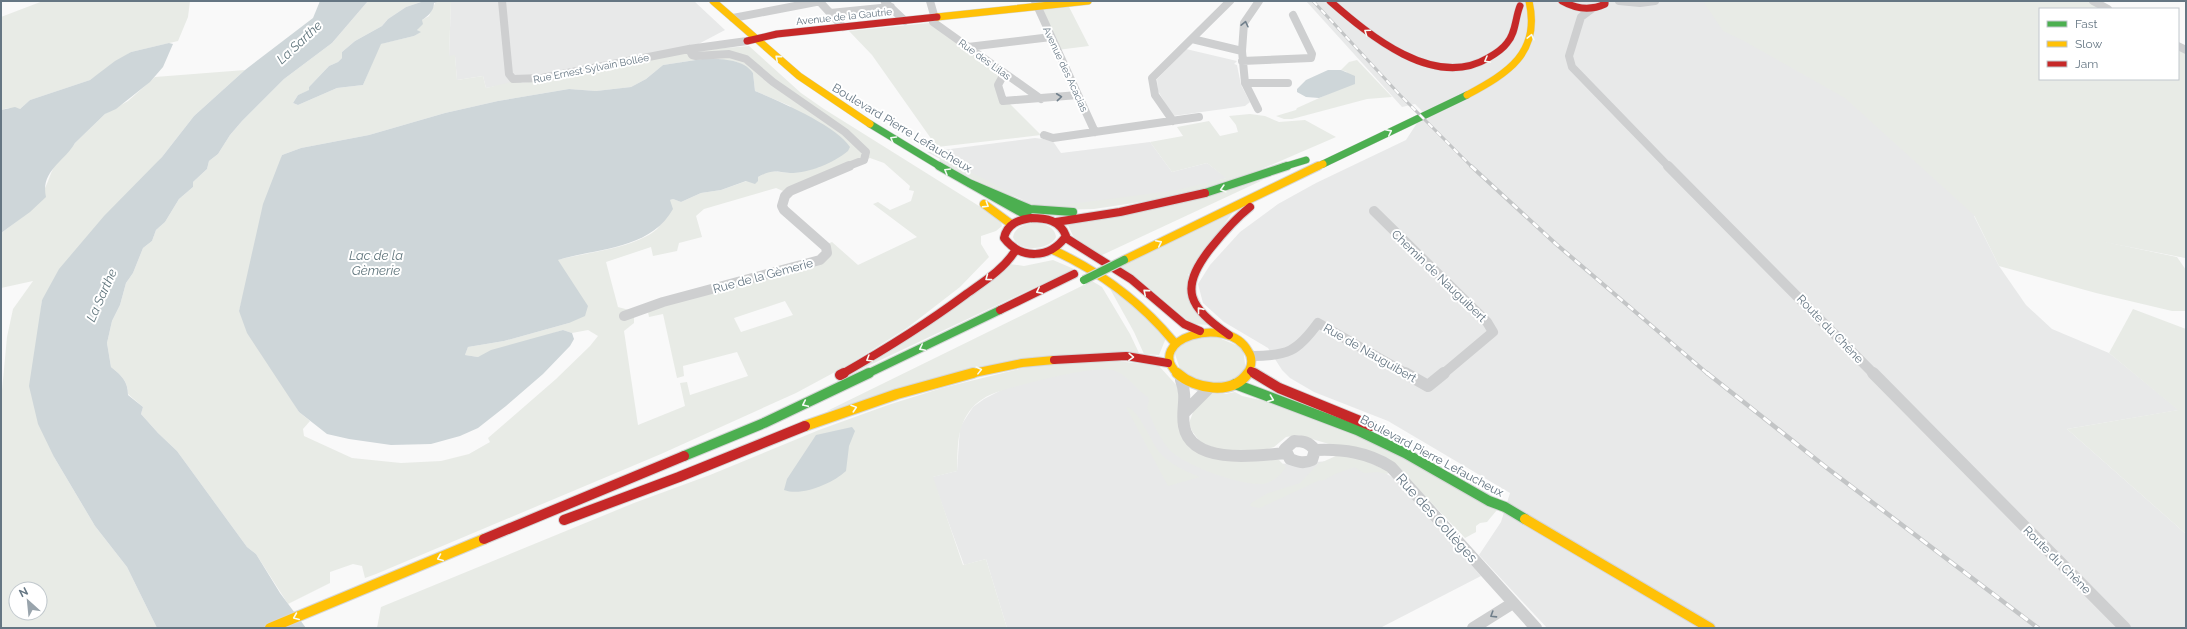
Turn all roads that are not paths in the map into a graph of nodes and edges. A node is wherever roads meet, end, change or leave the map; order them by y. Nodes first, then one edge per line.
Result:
1 (502, 1) edge
2 (701, 1) edge
3 (714, 1) edge
4 (820, 1) edge
5 (884, 1) edge
6 (930, 1) edge
7 (1088, 1) edge
8 (1230, 1) edge
9 (1259, 1) edge
10 (1330, 1) edge
11 (1529, 1) edge
12 (1622, 1) edge
13 (1655, 1) edge
14 (2093, 1) edge
15 (1605, 2) edge
16 (1519, 3) edge
17 (1566, 3) edge
18 (1036, 4) edge
19 (891, 7) junction
20 (1593, 8) junction
21 (2106, 8) edge
22 (830, 13) junction
23 (1293, 15) dead end
24 (1581, 17) junction
25 (733, 18) junction
26 (932, 18) junction
27 (905, 21) junction
28 (843, 27) junction
29 (1051, 37) junction
30 (757, 39) junction
31 (1192, 39) junction
32 (747, 41) junction
33 (968, 47) junction
34 (689, 49) junction
35 (1242, 51) junction
36 (1242, 61) junction
37 (1498, 64) dead end
38 (1004, 74) junction
39 (1473, 80) dead end
40 (1245, 83) junction
41 (1288, 83) dead end
42 (1078, 95) junction
43 (1041, 99) junction
44 (826, 106) dead end
45 (1258, 109) dead end
46 (1199, 117) dead end
47 (1173, 121) junction
48 (859, 128) dead end
49 (1095, 132) junction
50 (1044, 135) dead end
51 (1373, 140) junction
52 (890, 147) dead end
53 (1325, 153) junction
54 (926, 159) junction
55 (915, 162) dead end
56 (929, 170) junction
57 (969, 183) junction
58 (956, 187) dead end
59 (976, 200) dead end
60 (1162, 203) junction
61 (1374, 212) dead end
62 (1031, 218) junction
63 (1056, 222) junction
64 (1010, 224) junction
65 (1066, 238) junction
66 (1053, 250) junction
67 (1015, 251) junction
68 (1034, 304) dead end
69 (624, 316) dead end
70 (1200, 331) junction
71 (1229, 335) junction
72 (1174, 342) junction
73 (1252, 356) junction
74 (1168, 363) junction
75 (1251, 371) junction
76 (1181, 380) junction
77 (1235, 384) junction
78 (1428, 386) joint
79 (1209, 388) junction
80 (1185, 412) junction
81 (807, 415) dead end
82 (1316, 450) junction
83 (1286, 453) junction
84 (1505, 507) junction
85 (457, 551) junction
86 (1513, 603) junction
87 (270, 628) edge
88 (1473, 628) edge
89 (1536, 628) edge
90 (1710, 628) edge
91 (2125, 628) edge

1 - 34 street, Rue Ernest Sylvain Bollée
2 - 32 main road, Boulevard Pierre Lefaucheux
3 - 25 main road, Boulevard Pierre Lefaucheux
4 - 22 street
4 - 25 street
5 - 19 street
6 - 26 street
7 - 18 main road, Avenue de la Gautrie
8 - 31 street
35 -> 9 street
16 -> 10 main road
51 -> 11 main road
12 - 13 street
12 - 15 street
14 - 21 street
15 - 20 main road
16 - 37 main road
17 - 20 main road
17 - 24 street
18 - 26 main road, Avenue de la Gautrie
18 - 29 street, Avenue des Acacias
19 - 22 street
19 - 27 street
20 - 24 street
22 - 28 street
23 - 36 street
24 - 91 street, Route du Chêne
25 - 30 main road, Boulevard Pierre Lefaucheux
26 - 27 main road, Avenue de la Gautrie
26 - 33 street, Rue des Lilas
27 - 28 main road, Avenue de la Gautrie
28 - 30 main road, Avenue de la Gautrie
29 - 33 street
29 - 42 street, Avenue des Acacias
30 - 32 main road, Avenue de la Gautrie
54 -> 30 main road, Boulevard Pierre Lefaucheux
31 - 35 street
31 - 47 street
32 - 34 street, Rue Ernest Sylvain Bollée
32 - 44 main road, Boulevard Pierre Lefaucheux
33 - 38 street, Rue des Lilas
34 - 69 street, Rue de la Gèmerie
35 - 36 street
36 - 40 street
38 - 43 street, Rue des Lilas
38 - 43 street
39 - 53 main road
40 - 41 street
40 - 45 street
43 -> 42 street
42 - 49 street, Avenue des Acacias
46 - 47 street
47 - 49 street
48 - 52 main road, Boulevard Pierre Lefaucheux
49 - 50 street
68 -> 51 main road, bridge
71 -> 51 main road
53 -> 60 main road
53 -> 85 main road
54 - 56 main road
57 -> 54 main road, Boulevard Pierre Lefaucheux
55 - 56 main road, Boulevard Pierre Lefaucheux
56 - 58 main road, Boulevard Pierre Lefaucheux
57 - 60 main road
57 - 62 main road, Boulevard Pierre Lefaucheux
59 -> 64 main road
60 - 63 main road
61 - 78 street, Chemin de Nauguibert
62 - 63 main road
62 - 64 main road
63 - 65 main road
64 - 67 main road
65 - 66 main road
70 -> 65 main road
66 - 67 main road
66 - 72 main road
67 -> 85 main road
70 - 71 main road
70 - 72 main road
71 - 73 main road
72 - 74 main road
73 - 75 main road
73 - 78 street, Rue de Nauguibert
74 - 76 main road
81 -> 74 main road
75 - 77 main road
75 - 84 main road, Boulevard Pierre Lefaucheux
76 - 79 main road
76 - 80 street
77 - 79 main road
77 -> 84 main road, Boulevard Pierre Lefaucheux
79 - 80 street
80 - 83 street
82 - 83 street
82 - 83 street
82 - 86 street, Rue des Collèges
84 - 90 main road, Boulevard Pierre Lefaucheux
85 -> 87 main road
86 -> 88 street
86 - 89 street, Rue des Collèges

